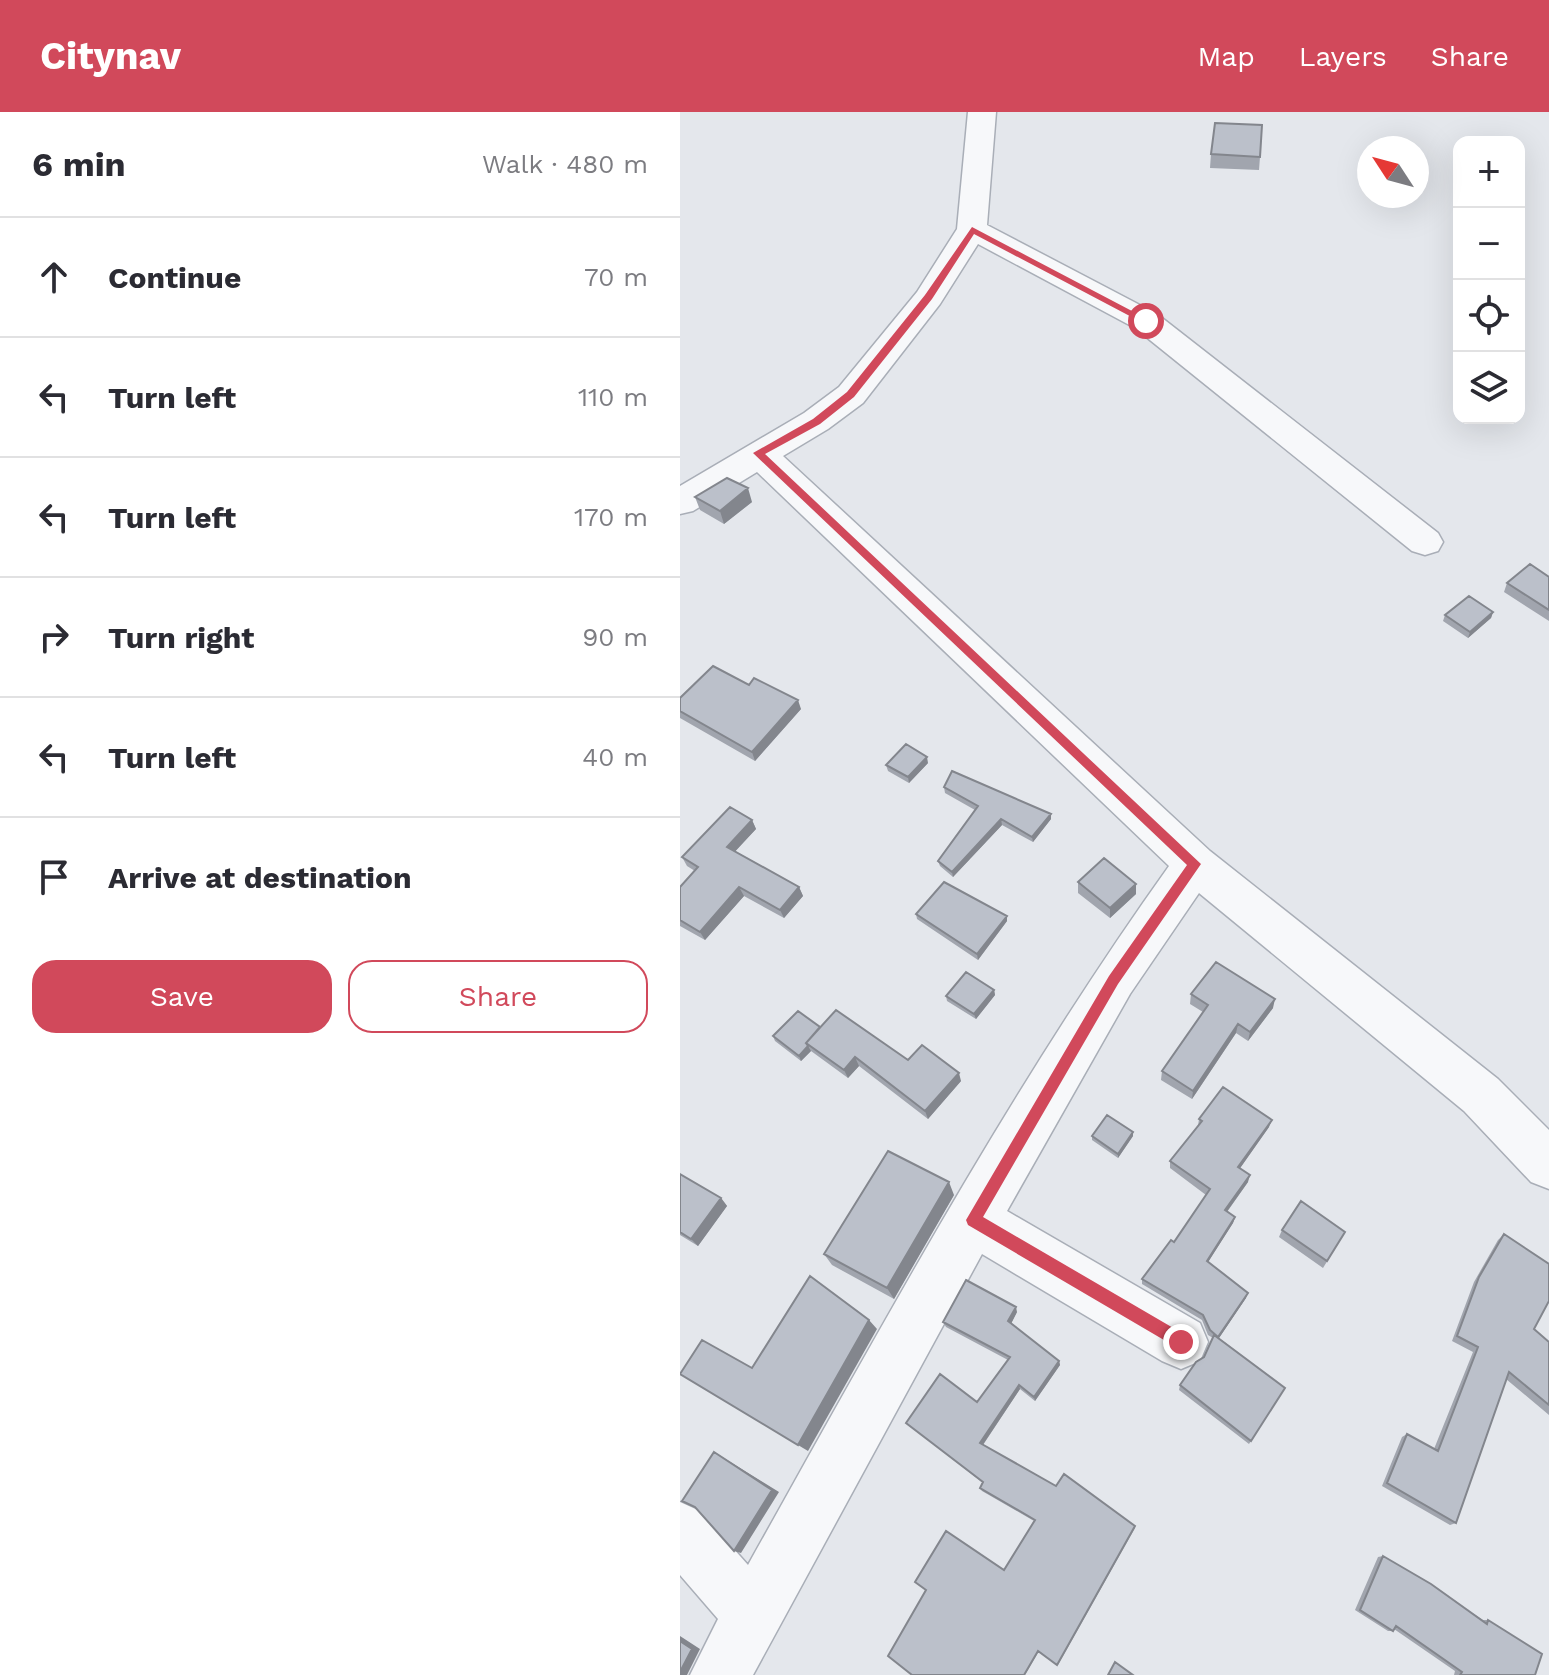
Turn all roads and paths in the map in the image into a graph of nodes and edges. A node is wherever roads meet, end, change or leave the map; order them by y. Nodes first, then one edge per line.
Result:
1 (982, 112) edge
2 (972, 229) junction
3 (758, 453) junction
4 (680, 502) edge
5 (1425, 542) dead end
6 (1195, 864) junction
7 (1549, 1165) edge
8 (974, 1220) junction
9 (1181, 1342) dead end
10 (680, 1531) edge
11 (753, 1615) junction
12 (720, 1675) edge

1 - 2 street
2 - 3 street
2 - 5 street
3 - 4 street
3 - 6 street
6 - 7 street
6 - 8 street
8 - 9 street
8 - 11 street
10 - 11 street
11 - 12 street

